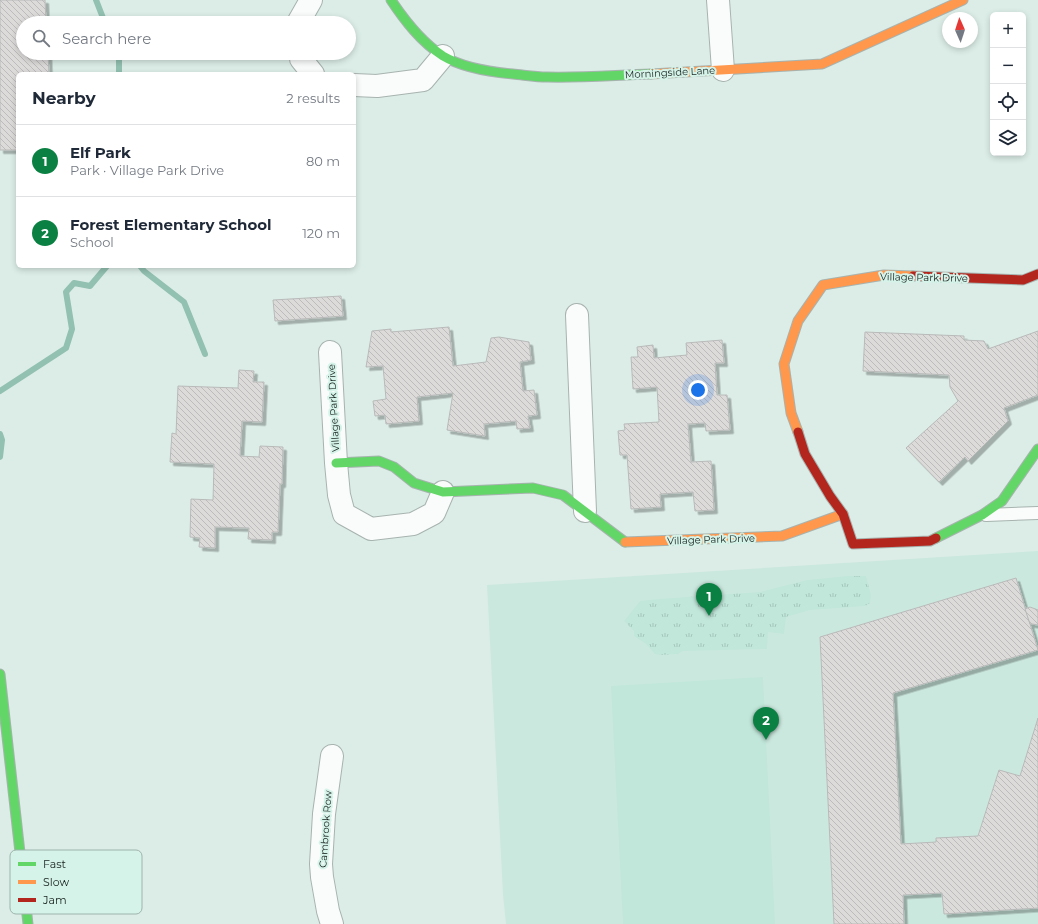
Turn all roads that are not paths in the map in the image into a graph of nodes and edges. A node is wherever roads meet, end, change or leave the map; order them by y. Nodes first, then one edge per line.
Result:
1 (311, 0) edge
2 (391, 0) edge
3 (718, 0) edge
4 (963, 0) edge
5 (302, 16) edge
6 (443, 56) junction
7 (302, 60) edge
8 (723, 70) junction
9 (311, 72) edge
10 (356, 85) edge
11 (1038, 274) edge
12 (576, 315) dead end
13 (330, 352) dead end
14 (1038, 449) edge
15 (336, 463) junction
16 (443, 492) junction
17 (585, 511) junction
18 (1038, 513) edge
19 (843, 514) junction
20 (982, 515) junction
21 (0, 674) edge
22 (332, 756) dead end
23 (20, 850) edge
24 (27, 914) edge
25 (28, 924) edge
26 (332, 924) edge

1 - 5 street
2 - 6 street, Morningside Lane
3 - 8 street
4 - 8 street, Morningside Lane
6 - 8 street, Morningside Lane
6 - 10 street
7 - 9 street
11 - 19 street, Village Park Drive
12 - 17 street
13 - 15 street, Village Park Drive
14 - 20 street, Village Park Drive
15 - 16 street, Village Park Drive
15 - 16 street, Village Park Drive
16 - 17 street, Village Park Drive
17 - 19 street, Village Park Drive
18 - 20 lane
19 - 20 street, Village Park Drive
21 - 23 street
22 - 26 street, Cambrook Row
24 - 25 street

